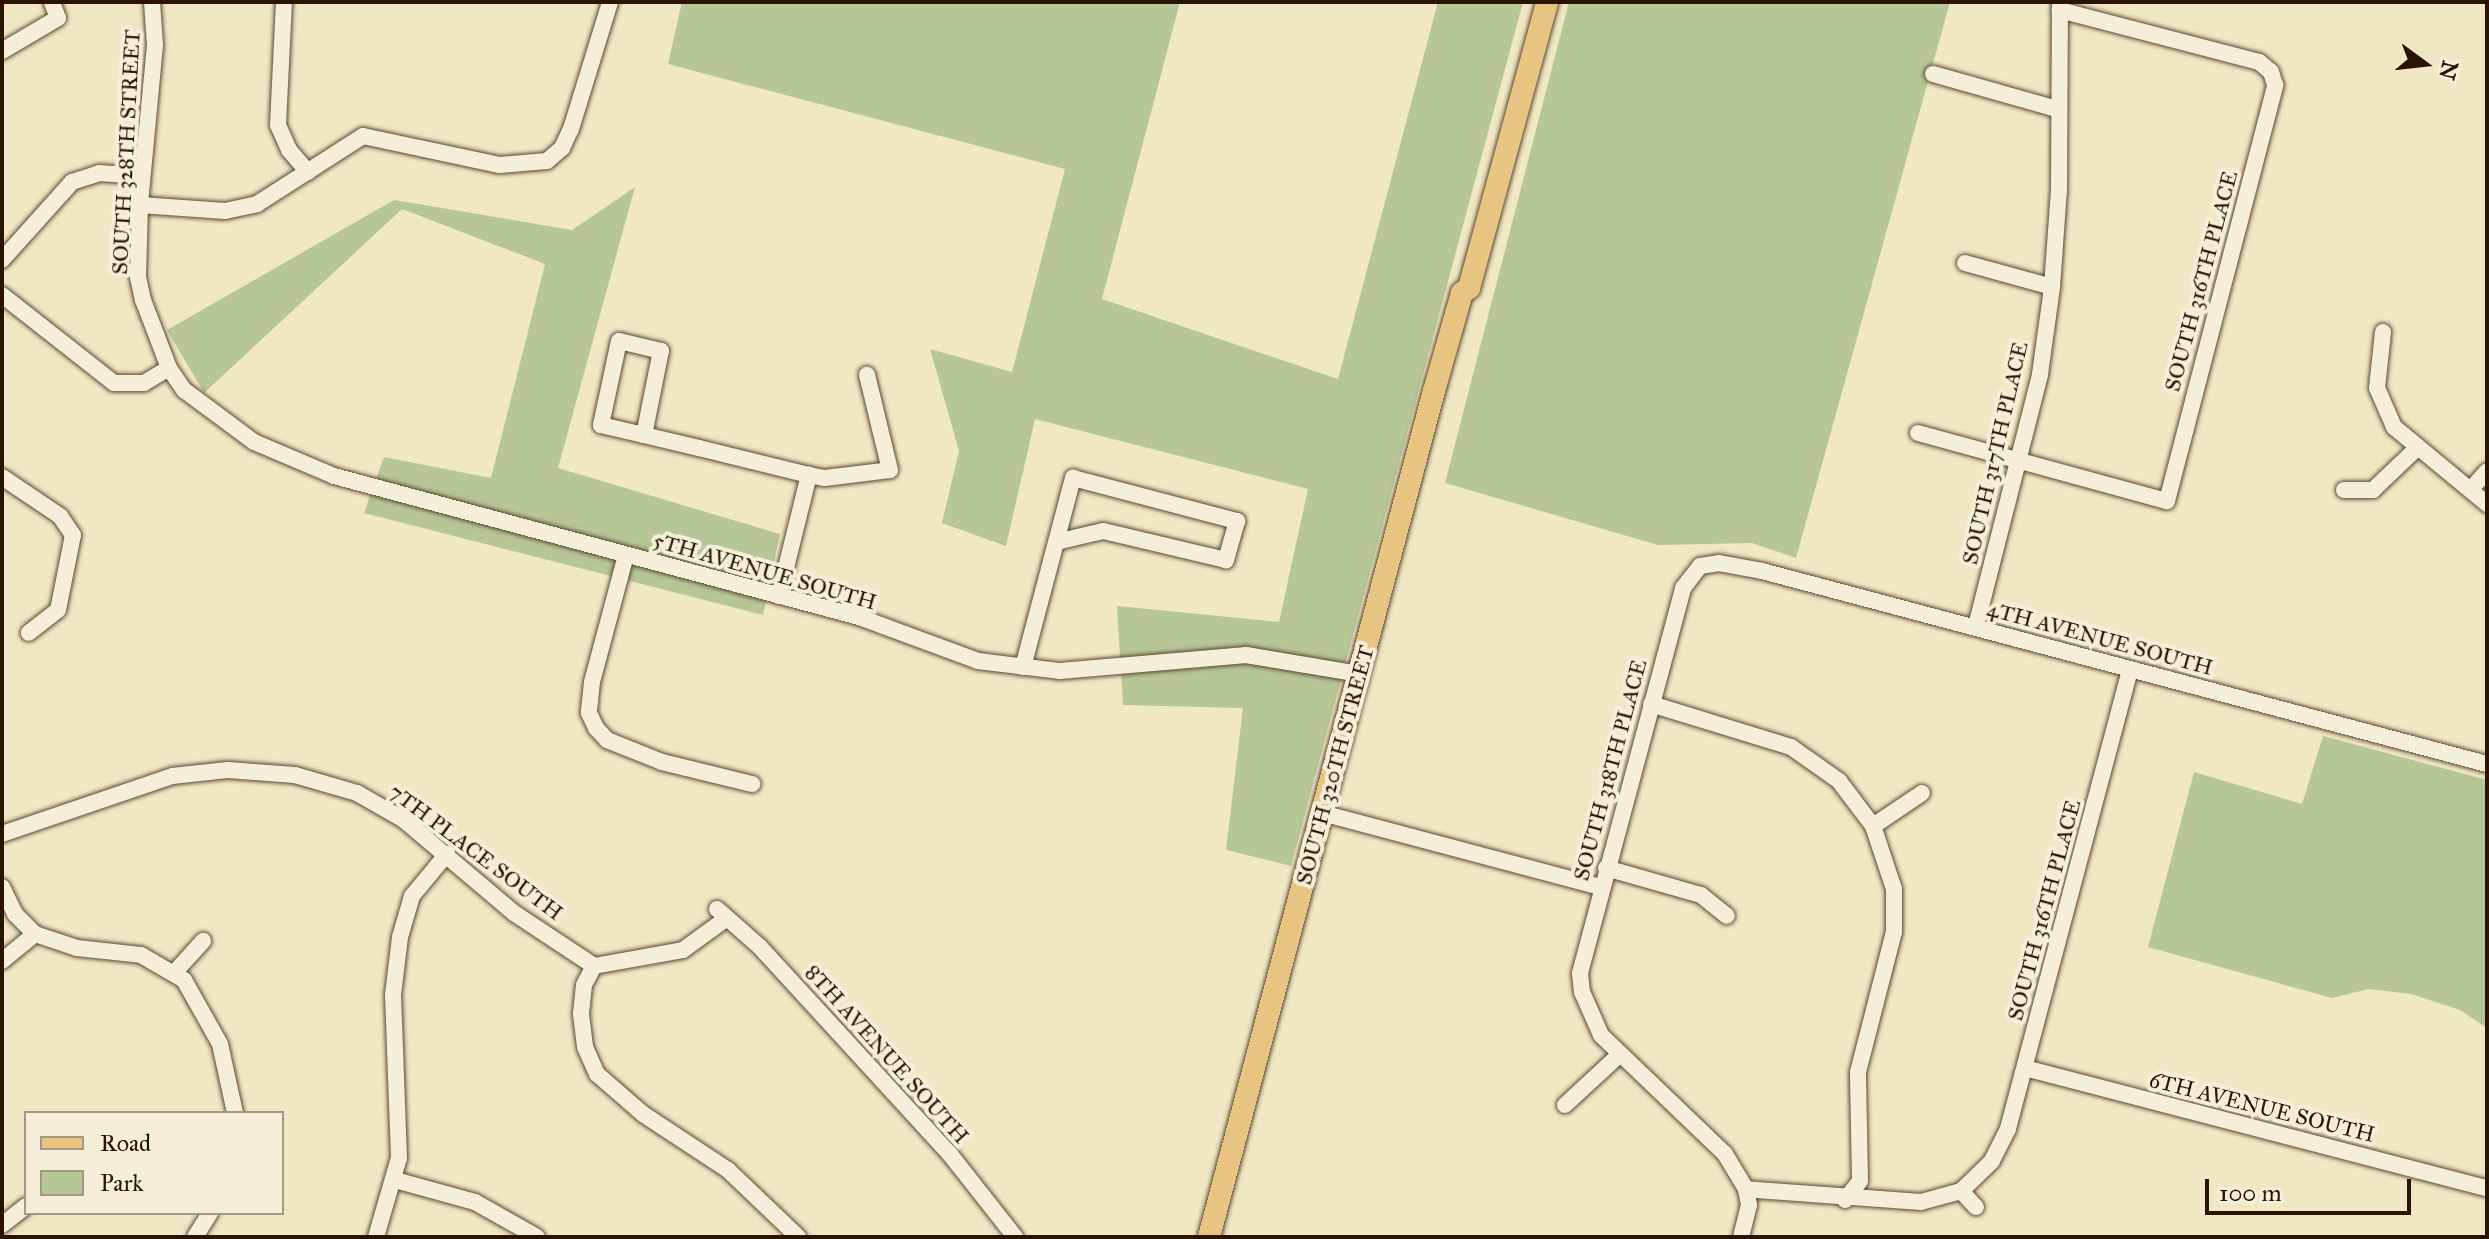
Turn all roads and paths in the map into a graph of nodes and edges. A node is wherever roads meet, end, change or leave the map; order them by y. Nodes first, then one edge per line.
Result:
1 (152, 2) edge
2 (284, 2) edge
3 (610, 2) edge
4 (1531, 2) edge
5 (1547, 2) edge
6 (2060, 6) edge
7 (55, 10) edge
8 (2, 51) edge
9 (1933, 74) dead end
10 (2057, 109) junction
11 (308, 172) junction
12 (142, 176) junction
13 (140, 205) junction
14 (2, 260) edge
15 (1965, 263) dead end
16 (2052, 287) junction
17 (1462, 293) junction
18 (2, 295) edge
19 (2383, 332) dead end
20 (169, 368) junction
21 (867, 375) dead end
22 (184, 390) joint
23 (1918, 433) dead end
24 (644, 435) junction
25 (2416, 449) junction
26 (2019, 460) junction
27 (2487, 471) edge
28 (809, 475) junction
29 (2, 477) edge
30 (2471, 489) junction
31 (2344, 490) dead end
32 (2487, 504) edge
33 (1056, 542) junction
34 (626, 555) junction
35 (1700, 566) joint
36 (779, 596) junction
37 (1976, 626) junction
38 (29, 633) dead end
39 (1023, 667) junction
40 (2130, 670) junction
41 (1360, 674) junction
42 (1651, 704) junction
43 (2487, 764) edge
44 (752, 784) dead end
45 (1922, 793) dead end
46 (1322, 813) junction
47 (1873, 826) junction
48 (2, 834) edge
49 (447, 854) junction
50 (1606, 868) junction
51 (2, 887) edge
52 (1601, 887) junction
53 (1727, 916) dead end
54 (35, 934) junction
55 (203, 941) dead end
56 (2, 961) edge
57 (594, 966) junction
58 (175, 972) junction
59 (1618, 1056) junction
60 (2025, 1068) junction
61 (1565, 1105) dead end
62 (235, 1111) edge
63 (395, 1180) junction
64 (2487, 1188) edge
65 (1746, 1189) junction
66 (1961, 1191) junction
67 (1845, 1200) junction
68 (1976, 1207) dead end
69 (24, 1208) edge
70 (209, 1215) edge
71 (2, 1225) edge
72 (195, 1237) edge
73 (376, 1237) edge
74 (537, 1237) edge
75 (798, 1237) edge
76 (1015, 1237) edge
77 (1209, 1237) edge
78 (1741, 1237) edge

1 - 12 street, SOUTH 328TH STREET
2 - 11 street
3 - 11 street
4 - 17 main road, SOUTH 320TH STREET
5 - 17 main road, SOUTH 320TH STREET
6 - 10 street, SOUTH 317TH PLACE
6 - 26 street, SOUTH 316TH PLACE
7 - 8 street
9 - 10 street
10 - 16 street, SOUTH 317TH PLACE
11 - 13 street
12 - 13 street, SOUTH 328TH STREET
12 - 14 street
13 - 20 street, SOUTH 328TH STREET
15 - 16 street
16 - 26 street, SOUTH 317TH PLACE
17 - 41 main road, SOUTH 320TH STREET
18 - 20 street
19 - 25 street
20 - 22 street, SOUTH 328TH STREET
21 - 28 street
22 - 34 street, 5TH AVENUE SOUTH
23 - 26 street
24 - 24 street
24 - 28 street
25 - 30 street
25 - 31 street
26 - 37 street, SOUTH 317TH PLACE
27 - 30 street
28 - 36 street
29 - 38 street
30 - 32 street
33 - 33 street
33 - 39 street
34 - 36 street, 5TH AVENUE SOUTH
34 - 44 street
35 - 37 street, 4TH AVENUE SOUTH
35 - 42 street, SOUTH 318TH PLACE
36 - 39 street, 5TH AVENUE SOUTH
37 - 40 street, 4TH AVENUE SOUTH
39 - 41 street, 5TH AVENUE SOUTH
40 - 43 street, 4TH AVENUE SOUTH
40 - 60 street, SOUTH 316TH PLACE
41 - 46 main road, SOUTH 320TH STREET
42 - 47 street
42 - 50 street, SOUTH 318TH PLACE
45 - 47 street
46 - 52 street
46 - 77 main road, SOUTH 320TH STREET
47 - 67 street
48 - 49 street, 7TH PLACE SOUTH
49 - 57 street, 7TH PLACE SOUTH
49 - 63 street
50 - 52 street, SOUTH 318TH PLACE
50 - 53 street
51 - 54 street
52 - 59 street, SOUTH 318TH PLACE
54 - 56 street
54 - 58 street
55 - 58 street
57 - 75 street
57 - 76 street, 8TH AVENUE SOUTH
58 - 62 street
59 - 61 street
59 - 65 street
60 - 64 street, 6TH AVENUE SOUTH
60 - 66 street, SOUTH 316TH PLACE
63 - 73 street
63 - 74 street
65 - 67 street
65 - 78 street
66 - 67 street
66 - 68 street
69 - 71 street
70 - 72 street

